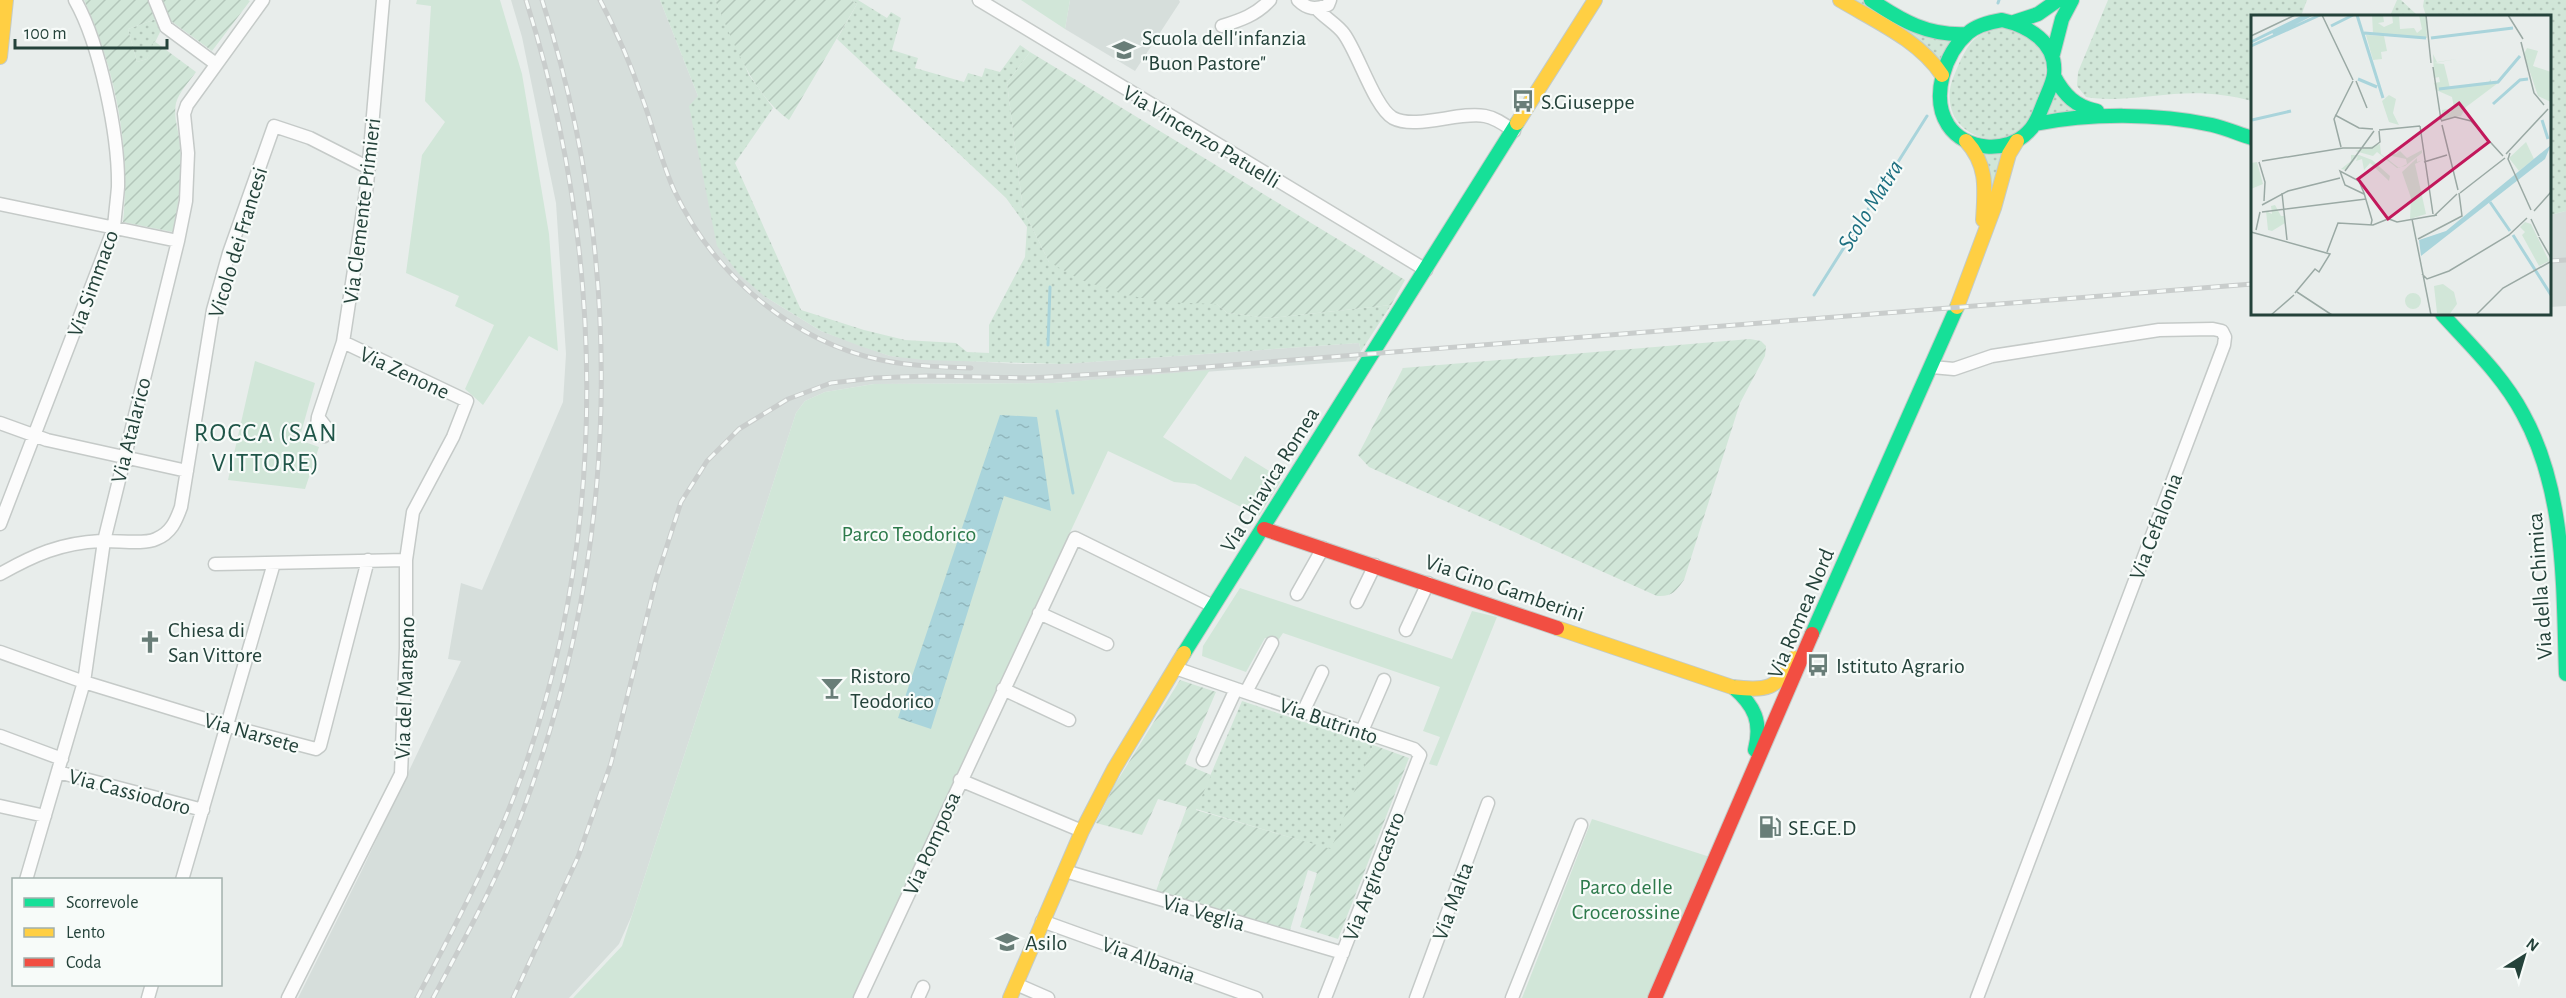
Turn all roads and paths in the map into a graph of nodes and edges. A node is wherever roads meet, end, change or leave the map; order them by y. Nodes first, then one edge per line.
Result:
1 (6, 0) edge
2 (75, 0) edge
3 (154, 0) edge
4 (263, 0) edge
5 (383, 0) edge
6 (979, 0) edge
7 (1270, 0) edge
8 (1298, 0) edge
9 (1330, 0) edge
10 (1595, 0) edge
11 (1839, 0) edge
12 (1870, 0) edge
13 (2058, 0) edge
14 (2072, 0) edge
15 (1317, 9) junction
16 (2014, 22) junction
17 (1222, 26) dead end
18 (1967, 34) junction
19 (2053, 54) junction
20 (0, 57) edge
21 (216, 64) junction
22 (1942, 75) junction
23 (2054, 76) junction
24 (2124, 117) junction
25 (2035, 124) junction
26 (1514, 131) junction
27 (2251, 137) edge
28 (1965, 141) junction
29 (2018, 141) junction
30 (369, 168) junction
31 (0, 204) edge
32 (114, 228) junction
33 (178, 242) junction
34 (1981, 244) junction
35 (1426, 270) junction
36 (2443, 315) edge
37 (343, 342) junction
38 (1932, 367) junction
39 (467, 401) joint
40 (318, 417) dead end
41 (0, 423) edge
42 (34, 436) junction
43 (123, 457) junction
44 (187, 471) junction
45 (0, 524) edge
46 (1264, 529) junction
47 (104, 541) junction
48 (1323, 548) junction
49 (369, 560) junction
50 (406, 560) junction
51 (215, 564) dead end
52 (274, 564) junction
53 (1375, 566) junction
54 (0, 574) edge
55 (1428, 583) junction
56 (1297, 594) dead end
57 (1358, 602) dead end
58 (1213, 606) junction
59 (1039, 613) junction
60 (1406, 630) dead end
61 (1813, 631) junction
62 (1272, 643) dead end
63 (1107, 644) dead end
64 (0, 652) edge
65 (1175, 668) junction
66 (1322, 672) dead end
67 (2566, 674) edge
68 (1384, 680) dead end
69 (84, 682) junction
70 (1732, 687) junction
71 (1003, 689) junction
72 (1241, 691) junction
73 (1761, 691) junction
74 (1750, 700) junction
75 (1780, 711) junction
76 (1303, 712) junction
77 (1069, 720) dead end
78 (228, 726) junction
79 (1362, 731) junction
80 (0, 736) edge
81 (1420, 755) joint
82 (62, 759) junction
83 (1203, 760) dead end
84 (1755, 770) junction
85 (58, 772) junction
86 (960, 780) junction
87 (1488, 803) dead end
88 (0, 806) edge
89 (203, 810) junction
90 (45, 816) junction
91 (1581, 825) dead end
92 (1082, 831) junction
93 (1065, 871) junction
94 (26, 878) edge
95 (182, 878) edge
96 (1042, 921) junction
97 (1343, 953) junction
98 (1016, 984) junction
99 (288, 998) edge
100 (860, 998) edge
101 (1010, 998) edge
102 (1048, 998) edge
103 (1256, 998) edge
104 (1325, 998) edge
105 (1416, 998) edge
106 (1512, 998) edge
107 (1655, 998) edge
108 (1977, 998) edge

1 - 20 street
2 - 32 street, Via Simmaco
3 - 21 street
4 - 21 street, Via Atalarico
5 - 30 street, Via Clemente Primieri
6 - 35 street, Via Vincenzo Patuelli
7 - 17 street
8 - 15 street
9 - 15 street
10 - 26 street, Via Chiavica Romea
11 - 22 street
12 - 18 street
13 - 16 street
14 - 19 street
15 - 26 street
16 - 18 street
16 - 19 street
18 - 22 street
19 - 23 street
21 - 33 street, Via Atalarico
22 - 28 street
23 - 24 street
23 - 25 street
24 - 25 street
24 - 27 street
25 - 29 street
26 - 35 street, Via Chiavica Romea
28 - 29 street
28 - 34 street, Via Romea Nord
29 - 34 street, Via Romea Nord
30 - 37 street, Via Clemente Primieri
30 - 44 street, Vicolo dei Francesi
31 - 32 street
32 - 33 street
32 - 42 street, Via Simmaco
33 - 43 street, Via Atalarico
34 - 38 street, Via Romea Nord
35 - 46 street, Via Chiavica Romea
36 - 67 street, Via della Chimica
37 - 39 street, Via Zenone
37 - 40 street, Via Clemente Primieri
38 - 61 street, Via Romea Nord
38 - 108 street, Via Cefalonia
39 - 50 street, Via del Mangano
41 - 42 street
42 - 43 street
42 - 45 street, Via Simmaco
43 - 44 street
43 - 47 street, Via Atalarico
44 - 47 street, Vicolo dei Francesi
46 - 48 street, Via Gino Gamberini
46 - 58 street, Via Chiavica Romea
47 - 54 street, Vicolo dei Francesi
47 - 69 street, Via Atalarico
48 - 53 street, Via Gino Gamberini
48 - 56 street
49 - 50 street
49 - 52 street
49 - 78 street, Via Narsete
50 - 99 street, Via del Mangano
51 - 52 street
52 - 78 street
53 - 55 street, Via Gino Gamberini
53 - 57 street
55 - 60 street
55 - 70 street, Via Gino Gamberini
58 - 59 street, Via Pomposa
58 - 65 street, Via Chiavica Romea
59 - 63 street
59 - 71 street, Via Pomposa
61 - 73 street
61 - 75 street, Via Romea Nord
62 - 72 street
64 - 69 street, Via Narsete
65 - 72 street, Via Butrinto
65 - 92 street, Via Chiavica Romea
66 - 76 street
68 - 79 street
69 - 78 street, Via Narsete
69 - 82 street, Via Atalarico
70 - 73 street, Via Gino Gamberini
70 - 74 street, Via Gino Gamberini
71 - 77 street
71 - 86 street, Via Pomposa
72 - 76 street, Via Butrinto
72 - 83 street
73 - 75 street
74 - 75 street, Via Gino Gamberini
74 - 84 street
75 - 84 street, Via Romea Nord
76 - 79 street, Via Butrinto
78 - 89 street
79 - 81 street, Via Butrinto
80 - 82 street, Via Cassiodoro
81 - 97 street, Via Argirocastro
82 - 85 street, Via Atalarico
84 - 107 street, Via Romea Nord
85 - 89 street, Via Cassiodoro
85 - 90 street, Via Atalarico
86 - 92 street
86 - 100 street, Via Pomposa
87 - 105 street, Via Malta
88 - 90 street
89 - 95 street
90 - 94 street, Via Atalarico
91 - 106 street
92 - 93 street, Via Chiavica Romea
93 - 96 street, Via Chiavica Romea
93 - 97 street, Via Veglia
96 - 98 street, Via Chiavica Romea
96 - 103 street, Via Albania
97 - 104 street, Via Argirocastro
98 - 101 street, Via Chiavica Romea
98 - 102 street

